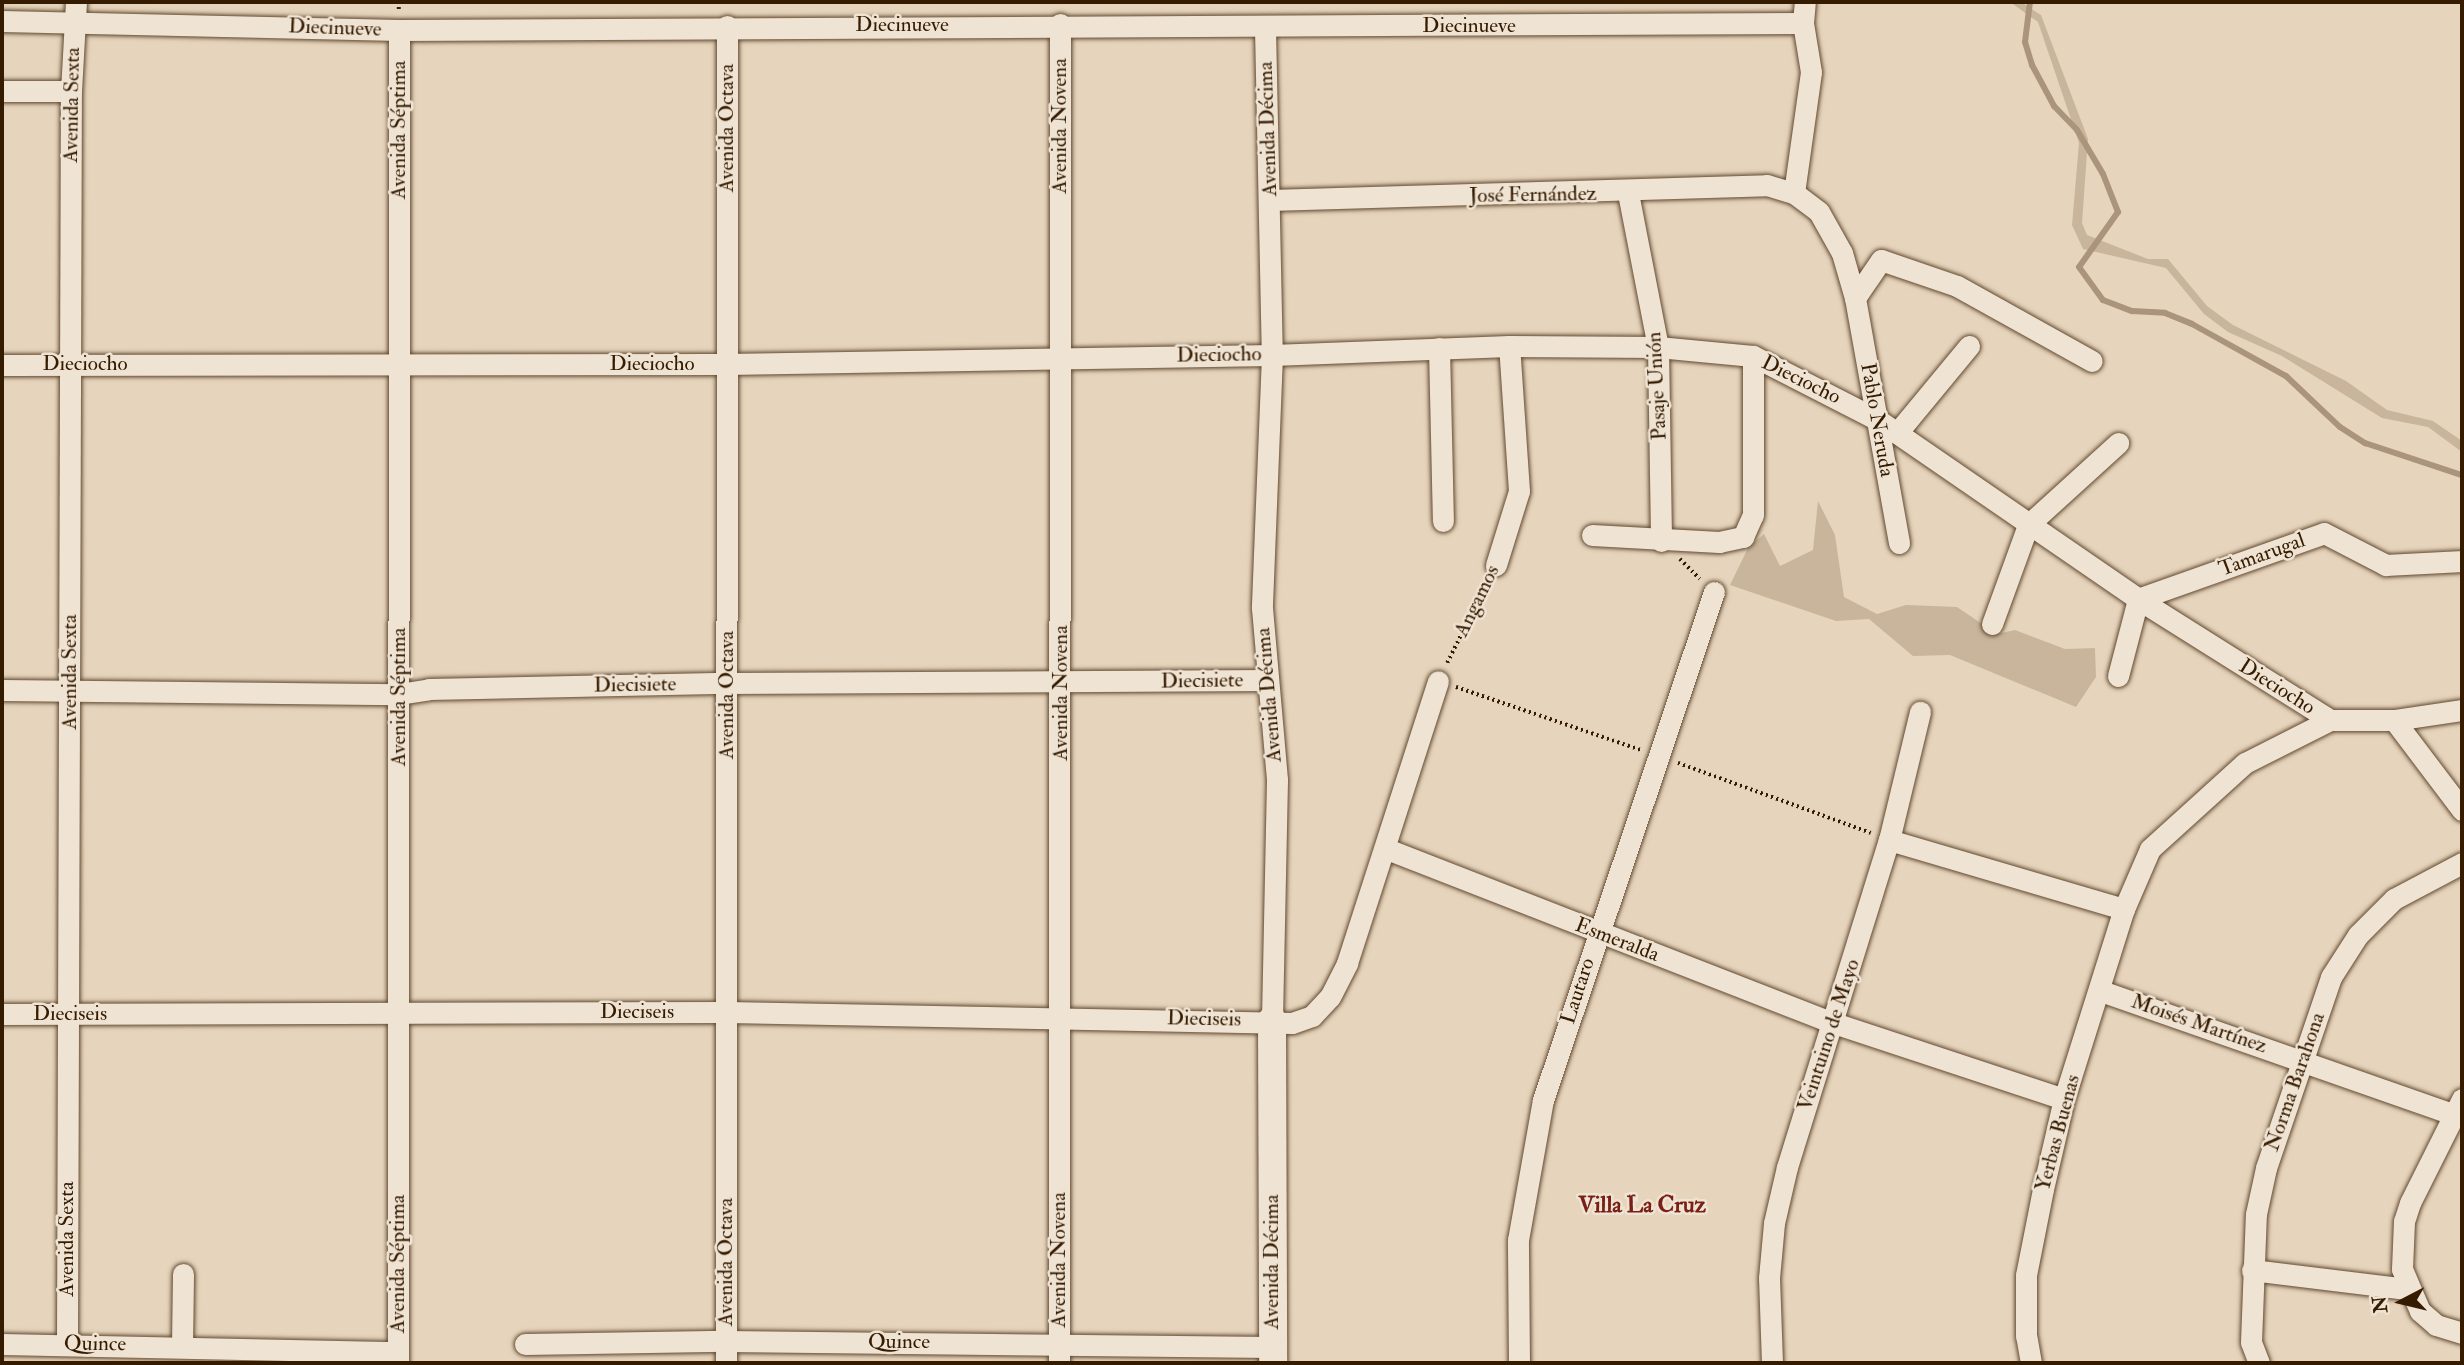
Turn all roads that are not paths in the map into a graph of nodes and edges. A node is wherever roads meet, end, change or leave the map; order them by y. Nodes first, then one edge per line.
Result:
1 (1805, 2) edge
2 (74, 11) edge
3 (2, 21) edge
4 (1803, 23) junction
5 (1060, 24) junction
6 (727, 26) junction
7 (1265, 27) junction
8 (399, 30) junction
9 (2, 91) edge
10 (71, 91) junction
11 (1628, 192) junction
12 (1794, 193) junction
13 (1270, 200) junction
14 (1855, 298) junction
15 (1509, 346) junction
16 (1969, 346) dead end
17 (1658, 347) junction
18 (1439, 348) junction
19 (1272, 355) junction
20 (1753, 356) junction
21 (1062, 357) junction
22 (2092, 361) dead end
23 (71, 364) junction
24 (399, 364) junction
25 (727, 364) junction
26 (2, 365) edge
27 (1878, 420) junction
28 (1897, 433) junction
29 (2118, 443) dead end
30 (1443, 521) dead end
31 (2028, 525) junction
32 (1592, 535) dead end
33 (1661, 541) junction
34 (1899, 543) dead end
35 (2462, 561) edge
36 (1496, 565) road end
37 (1714, 592) road end
38 (2137, 599) junction
39 (1992, 624) dead end
40 (2118, 676) dead end
41 (1268, 680) junction
42 (1438, 681) road end
43 (727, 683) junction
44 (1062, 683) junction
45 (2, 690) edge
46 (70, 691) junction
47 (399, 694) junction
48 (2462, 710) edge
49 (1920, 712) dead end
50 (2330, 720) junction
51 (2394, 720) junction
52 (2462, 810) edge
53 (1889, 840) junction
54 (1387, 849) junction
55 (2462, 863) edge
56 (2124, 909) junction
57 (1597, 932) junction
58 (2101, 992) junction
59 (727, 1012) junction
60 (399, 1013) junction
61 (2, 1014) edge
62 (68, 1014) junction
63 (1059, 1016) junction
64 (1272, 1020) junction
65 (1834, 1023) junction
66 (2305, 1060) junction
67 (2064, 1099) junction
68 (2459, 1107) edge
69 (2252, 1270) junction
70 (183, 1274) dead end
71 (2407, 1289) junction
72 (2462, 1333) edge
73 (726, 1340) junction
74 (2, 1343) edge
75 (67, 1343) junction
76 (525, 1343) dead end
77 (182, 1346) junction
78 (1059, 1353) edge
79 (1273, 1355) edge
80 (398, 1357) edge
81 (726, 1363) edge
82 (1519, 1363) edge
83 (1772, 1363) edge
84 (2031, 1363) edge
85 (2259, 1363) edge

1 - 4 street
2 - 3 street, Diecinueve
2 - 8 street, Diecinueve
2 - 10 street, Avenida Sexta
4 - 7 street, Diecinueve
4 - 12 street
5 - 6 street, Diecinueve
5 - 7 street, Diecinueve
5 - 21 street, Avenida Novena
6 - 8 street, Diecinueve
6 - 25 street, Avenida Octava
7 - 13 street, Avenida Décima
8 - 24 street, Avenida Séptima
9 - 10 street
10 - 23 street, Avenida Sexta
11 - 12 street, José Fernández
11 - 13 street, José Fernández
11 - 17 street, Pasaje Unión
12 - 14 street, Pablo Neruda
13 - 19 street, Avenida Décima
14 - 22 street
14 - 27 street, Pablo Neruda
15 - 17 street, Dieciocho
15 - 18 street, Dieciocho
15 - 36 street, Angamos
16 - 28 street
17 - 20 street, Dieciocho
17 - 33 street, Pasaje Unión
18 - 19 street, Dieciocho
18 - 30 street
19 - 21 street, Dieciocho
19 - 41 street, Avenida Décima
20 - 27 street, Dieciocho
20 - 33 street
21 - 25 street, Dieciocho
21 - 44 street, Avenida Novena
23 - 24 street, Dieciocho
23 - 26 street, Dieciocho
23 - 46 street, Avenida Sexta
24 - 25 street, Dieciocho
24 - 47 street, Avenida Séptima
25 - 43 street, Avenida Octava
27 - 28 street, Dieciocho
27 - 34 street, Pablo Neruda
28 - 31 street, Dieciocho
29 - 31 street
31 - 38 street, Dieciocho
31 - 39 street
32 - 33 street
35 - 38 street, Tamarugal
37 - 57 street, Lautaro
38 - 40 street
38 - 50 street, Dieciocho
41 - 44 street, Diecisiete
41 - 64 street, Avenida Décima
42 - 54 street
43 - 44 street, Diecisiete
43 - 47 street, Diecisiete
43 - 59 street, Avenida Octava
44 - 63 street, Avenida Novena
45 - 46 street, Diecisiete
46 - 47 street, Diecisiete
46 - 62 street, Avenida Sexta
47 - 60 street, Avenida Séptima
48 - 51 street
49 - 53 street, Veintuino de Mayo
50 - 51 street
50 - 56 street, Yerbas Buenas
51 - 52 street
53 - 56 street
53 - 65 street, Veintuino de Mayo
54 - 57 street, Esmeralda
54 - 64 street
55 - 66 street, Norma Barahona
56 - 58 street, Yerbas Buenas
57 - 65 street, Esmeralda
57 - 82 street, Lautaro
58 - 66 street, Moisés Martínez
58 - 67 street, Yerbas Buenas
59 - 60 street, Dieciseis
59 - 63 street, Dieciseis
59 - 73 street, Avenida Octava
60 - 62 street, Dieciseis
60 - 80 street, Avenida Séptima
61 - 62 street, Dieciseis
62 - 75 street, Avenida Sexta
63 - 64 street, Dieciseis
63 - 78 street, Avenida Novena
64 - 79 street, Avenida Décima
65 - 67 street, Esmeralda
65 - 83 street, Veintuino de Mayo
66 - 68 street, Moisés Martínez
66 - 69 street, Norma Barahona
67 - 84 street, Yerbas Buenas
68 - 71 street
69 - 71 street
69 - 85 street, Norma Barahona
70 - 77 street
71 - 72 street
73 - 76 street, Quince
73 - 78 street, Quince
73 - 81 street, Avenida Octava
74 - 75 street, Quince
75 - 77 street, Quince
77 - 80 street, Quince
78 - 79 street, Quince

